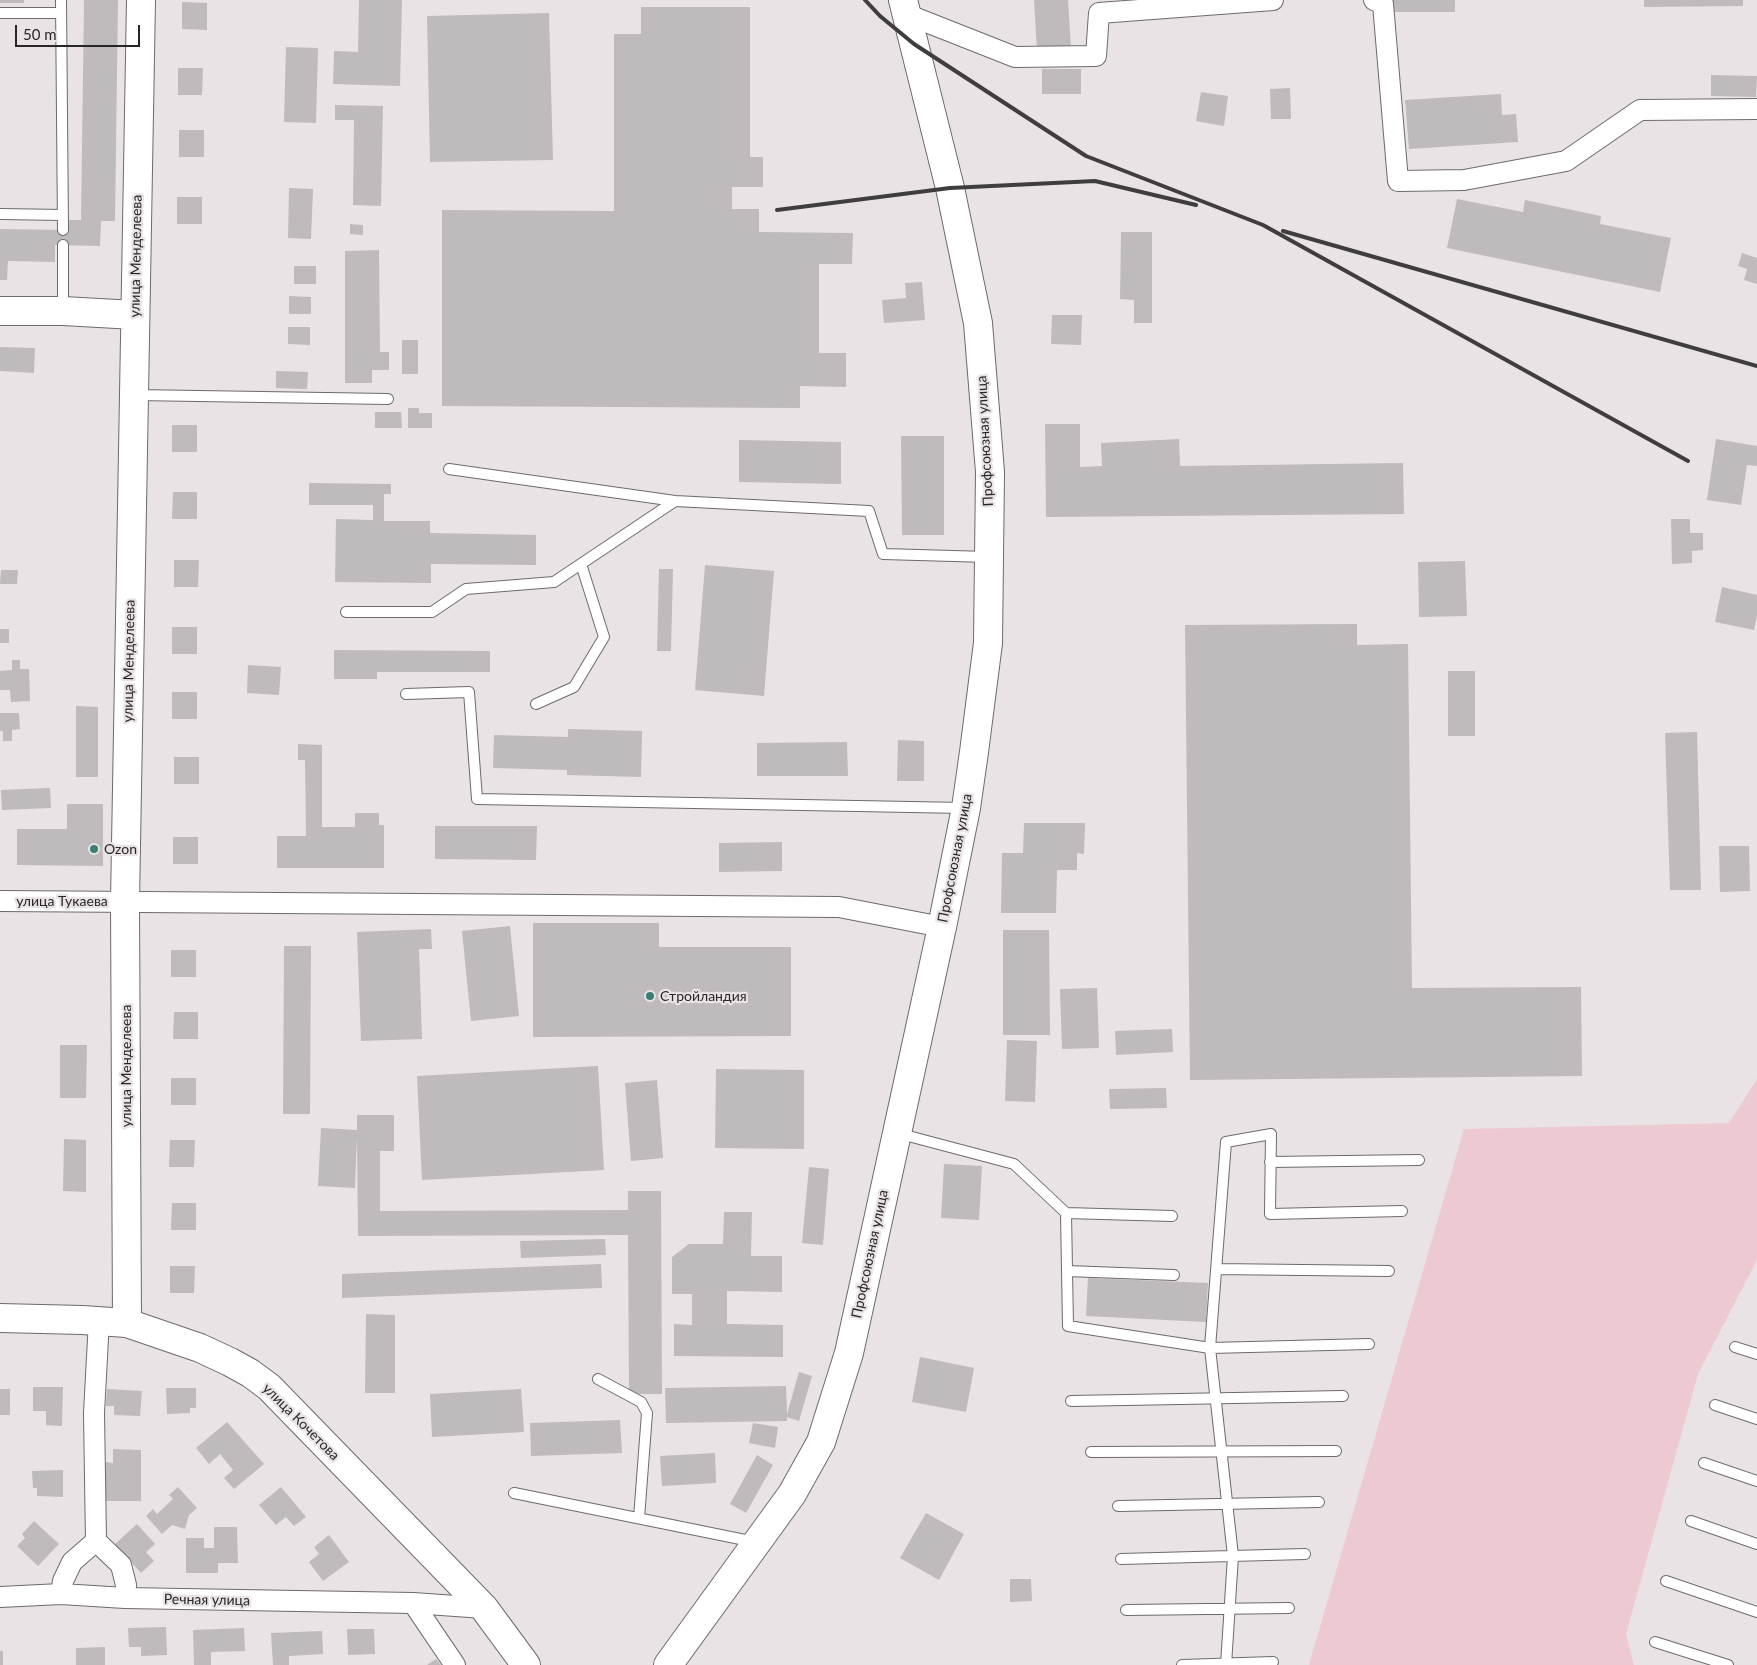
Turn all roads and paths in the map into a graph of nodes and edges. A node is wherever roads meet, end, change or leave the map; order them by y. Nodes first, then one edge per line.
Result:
1 (61, 0) edge
2 (141, 0) edge
3 (1273, 0) edge
4 (1374, 0) edge
5 (905, 7) edge
6 (0, 13) edge
7 (60, 13) junction
8 (1757, 109) edge
9 (0, 214) edge
10 (63, 215) junction
11 (63, 230) dead end
12 (63, 245) dead end
13 (0, 311) edge
14 (63, 312) junction
15 (135, 315) junction
16 (134, 395) junction
17 (388, 399) dead end
18 (449, 470) dead end
19 (675, 501) junction
20 (989, 557) junction
21 (581, 564) junction
22 (346, 612) dead end
23 (406, 694) dead end
24 (536, 704) dead end
25 (966, 808) junction
26 (0, 901) edge
27 (125, 901) junction
28 (942, 927) junction
29 (896, 1133) junction
30 (1420, 1160) dead end
31 (1270, 1162) junction
32 (1402, 1211) dead end
33 (1066, 1213) junction
34 (1172, 1216) dead end
35 (1216, 1269) junction
36 (1067, 1271) junction
37 (1389, 1271) dead end
38 (1174, 1275) dead end
39 (0, 1318) edge
40 (99, 1320) junction
41 (127, 1323) junction
42 (1369, 1344) dead end
43 (1735, 1347) dead end
44 (1210, 1348) junction
45 (1757, 1354) edge
46 (598, 1379) dead end
47 (1343, 1396) dead end
48 (1216, 1398) junction
49 (1071, 1401) dead end
50 (1715, 1405) dead end
51 (1757, 1419) edge
52 (1336, 1451) dead end
53 (1092, 1452) dead end
54 (1222, 1452) junction
55 (1704, 1463) dead end
56 (1757, 1481) edge
57 (514, 1493) dead end
58 (1319, 1502) dead end
59 (1228, 1504) junction
60 (1118, 1506) dead end
61 (639, 1518) junction
62 (1691, 1521) dead end
63 (96, 1541) junction
64 (758, 1542) junction
65 (1757, 1544) edge
66 (1305, 1554) dead end
67 (1233, 1556) junction
68 (1122, 1559) dead end
69 (1666, 1581) dead end
70 (61, 1594) junction
71 (0, 1598) edge
72 (125, 1598) junction
73 (413, 1603) junction
74 (484, 1608) junction
75 (1289, 1608) dead end
76 (1230, 1609) junction
77 (1126, 1610) dead end
78 (1757, 1612) edge
79 (1655, 1642) dead end
80 (1273, 1662) dead end
81 (1226, 1664) edge
82 (454, 1665) edge
83 (526, 1665) edge
84 (668, 1665) edge
85 (1182, 1665) edge
86 (1728, 1665) edge

1 - 7 lane
2 - 15 main road, улица Менделеева
3 - 5 street
4 - 8 street
5 - 20 main road, Профсоюзная улица
6 - 7 lane
7 - 10 lane
9 - 10 lane
10 - 11 lane
12 - 14 lane
13 - 14 main road
14 - 15 main road
15 - 16 main road, улица Менделеева
16 - 17 lane
16 - 27 main road, улица Менделеева
18 - 19 lane
19 - 20 lane
19 - 21 lane
20 - 25 main road, Профсоюзная улица
21 - 22 lane
21 - 24 lane
23 - 25 lane
25 - 28 main road, Профсоюзная улица
26 - 27 street, улица Тукаева
27 - 28 street, улица Тукаева
27 - 41 main road, улица Менделеева
28 - 29 main road, Профсоюзная улица
29 - 33 lane
29 - 64 main road, Профсоюзная улица
30 - 31 lane
31 - 32 lane
31 - 35 lane
33 - 34 lane
33 - 36 lane
35 - 37 lane
35 - 44 lane
36 - 38 lane
36 - 44 lane
39 - 40 main road, улица Кочетова
40 - 41 main road, улица Кочетова
40 - 63 street
41 - 74 main road, улица Кочетова
42 - 44 lane
43 - 45 lane
44 - 48 lane
46 - 61 lane
47 - 48 lane
48 - 49 lane
48 - 54 lane
50 - 51 lane
52 - 54 lane
53 - 54 lane
54 - 59 lane
55 - 56 lane
57 - 61 lane
58 - 59 lane
59 - 60 lane
59 - 67 lane
61 - 64 lane
62 - 65 lane
63 - 70 street
63 - 72 street
64 - 84 main road, Профсоюзная улица
66 - 67 lane
67 - 68 lane
67 - 76 lane
69 - 78 lane
70 - 71 street, Речная улица
70 - 72 street, Речная улица
72 - 73 street, Речная улица
73 - 74 street, Речная улица
73 - 82 street
74 - 83 main road, улица Кочетова
75 - 76 lane
76 - 77 lane
76 - 81 lane
79 - 86 lane
80 - 81 lane
81 - 85 lane

